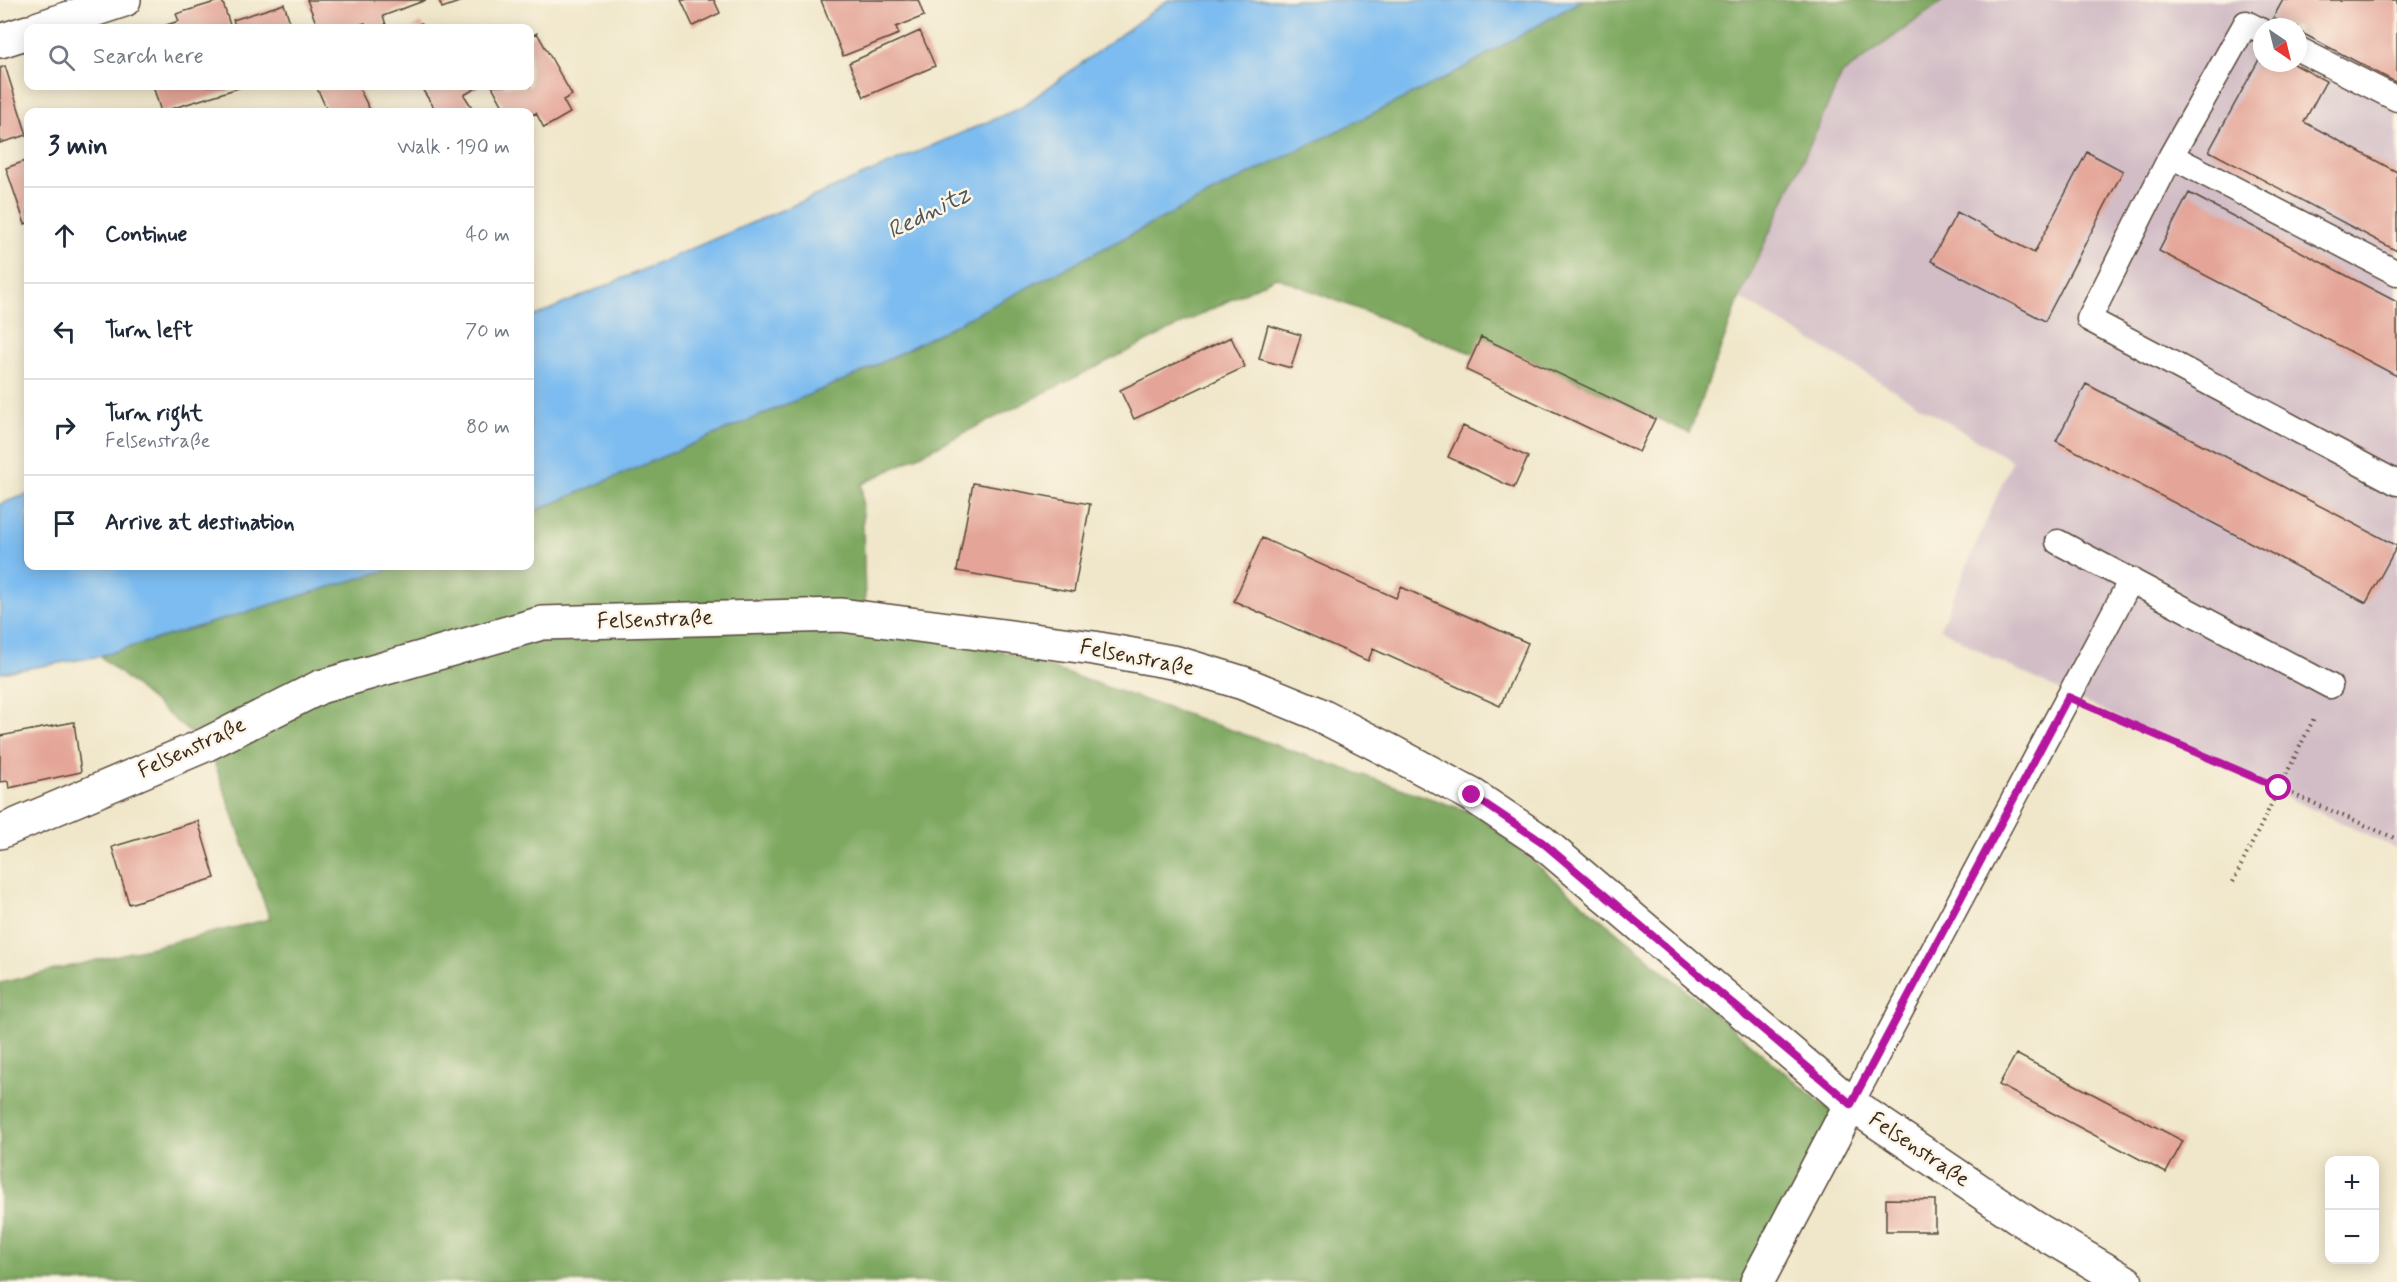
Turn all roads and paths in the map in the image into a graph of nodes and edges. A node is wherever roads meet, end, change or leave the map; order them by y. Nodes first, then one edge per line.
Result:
1 (124, 0) edge
2 (51, 24) edge
3 (2253, 26) edge
4 (24, 33) edge
5 (0, 41) edge
6 (2307, 54) edge
7 (2397, 99) edge
8 (2171, 156) junction
9 (2397, 273) edge
10 (2397, 483) edge
11 (2058, 542) dead end
12 (2130, 580) junction
13 (2330, 686) joint
14 (2068, 697) junction
15 (2279, 788) junction
16 (0, 832) edge
17 (2397, 840) edge
18 (2233, 882) dead end
19 (1851, 1104) junction
20 (1758, 1282) edge
21 (2126, 1282) edge

1 - 2 street
3 - 8 lane
4 - 5 street
6 - 7 lane
8 - 9 lane
8 - 10 lane
11 - 12 lane
12 - 13 lane
12 - 14 lane
13 - 15 path
14 - 15 path
14 - 19 lane
15 - 17 path
15 - 18 path
16 - 19 street, Felsenstraße
19 - 20 street
19 - 21 street, Felsenstraße

